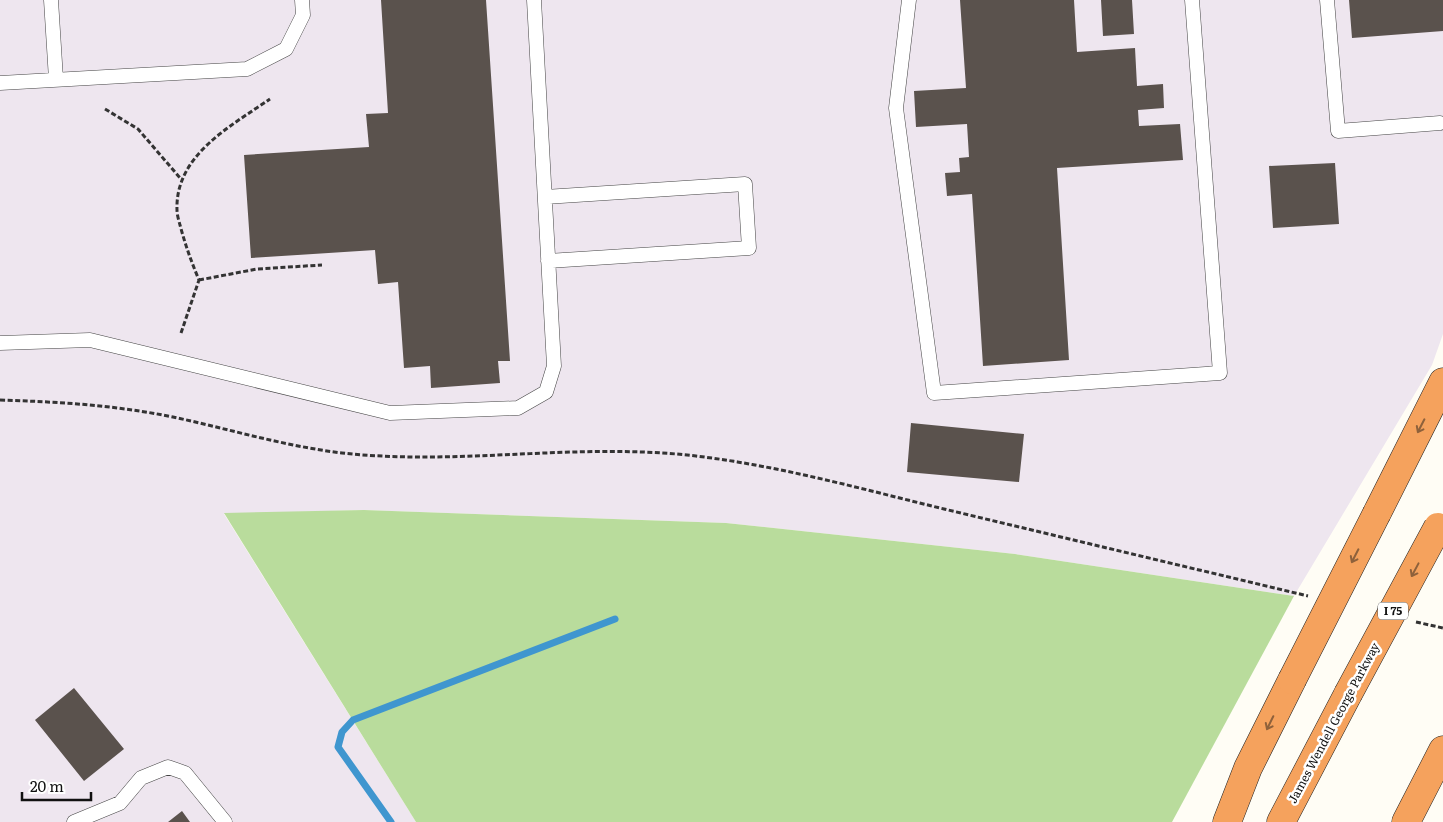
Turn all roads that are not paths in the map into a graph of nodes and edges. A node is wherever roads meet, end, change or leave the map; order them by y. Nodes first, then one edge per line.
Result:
1 (51, 0) edge
2 (302, 0) edge
3 (534, 0) edge
4 (909, 0) edge
5 (1192, 0) edge
6 (1327, 0) edge
7 (56, 79) junction
8 (0, 83) edge
9 (1440, 123) dead end
10 (545, 197) junction
11 (548, 261) junction
12 (0, 343) edge
13 (1443, 382) edge
14 (1441, 522) edge
15 (1443, 750) edge
16 (1443, 764) edge
17 (1410, 813) edge
18 (74, 822) edge
19 (224, 822) edge
20 (1227, 822) edge
21 (1281, 822) edge

1 - 7 lane
2 - 7 lane
3 - 10 lane
4 - 5 lane
6 - 9 lane
7 - 8 lane
10 - 11 lane
10 - 11 lane
11 - 12 lane
13 -> 20 highway, bridge
14 -> 21 highway, James Wendell George Parkway / I 75, bridge
15 - 17 highway
16 - 17 highway
18 - 19 lane

